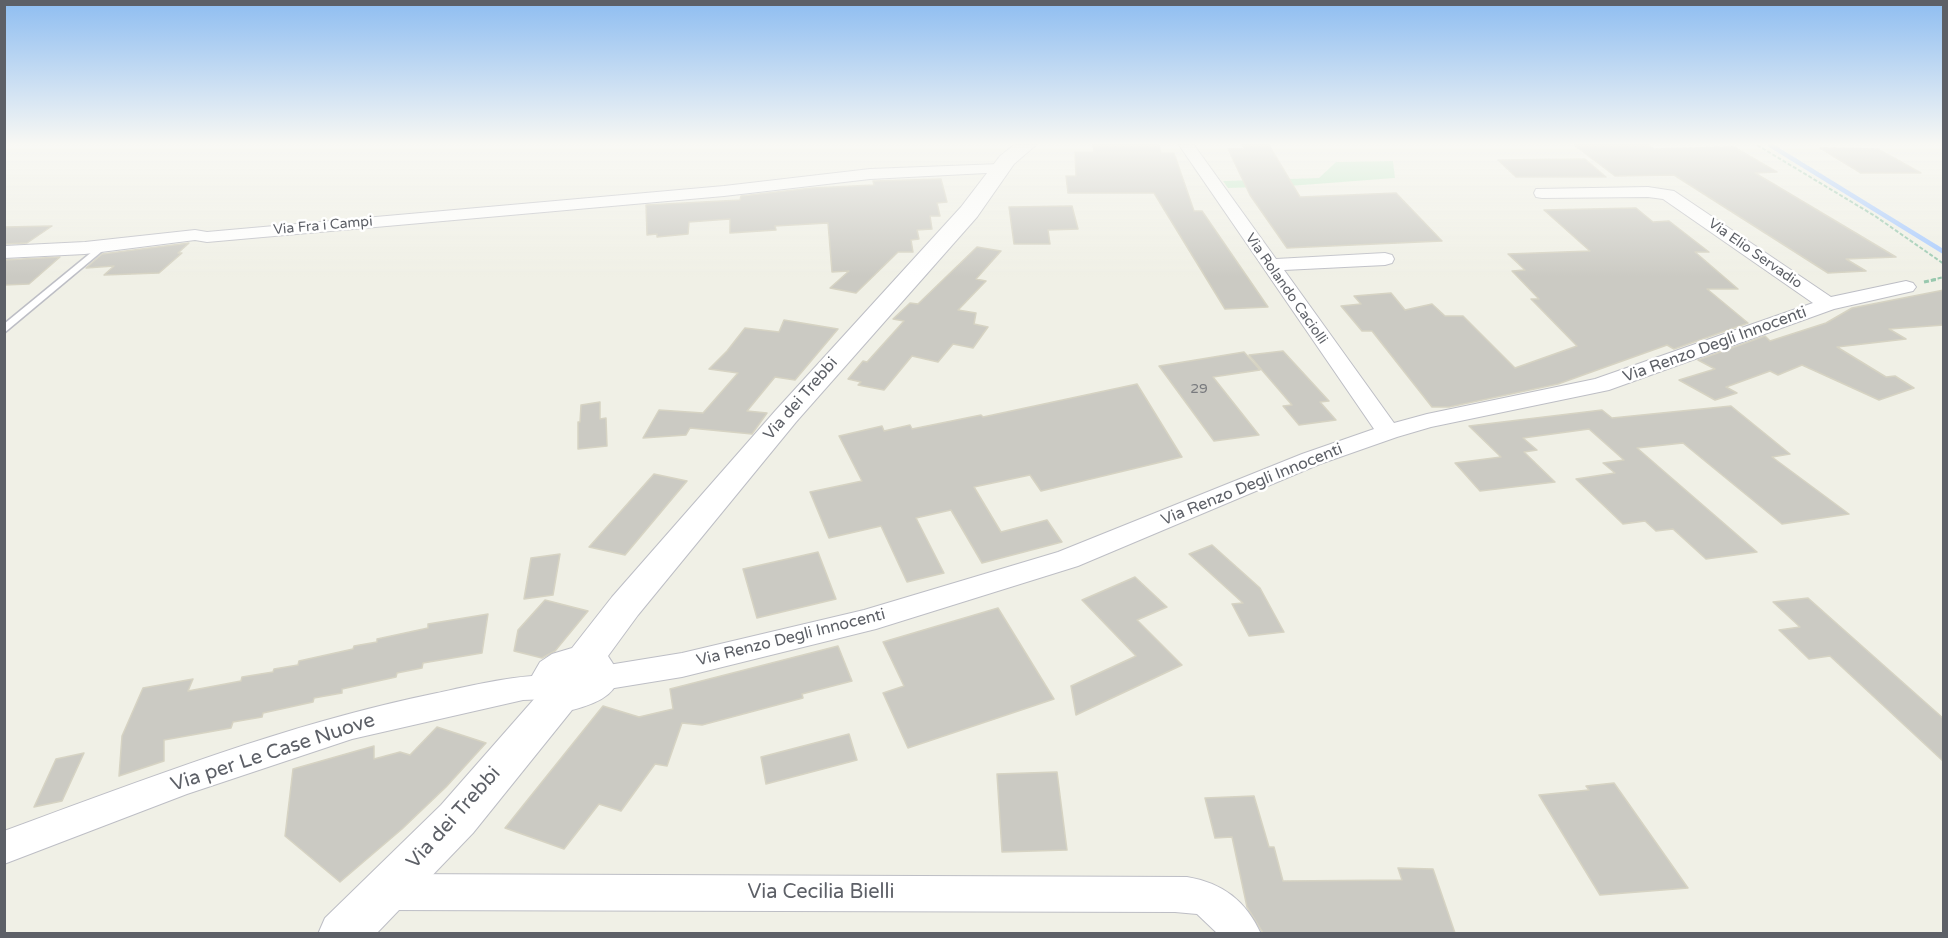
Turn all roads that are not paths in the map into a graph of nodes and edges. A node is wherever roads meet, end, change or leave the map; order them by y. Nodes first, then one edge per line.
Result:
1 (734, 189) edge
2 (986, 189) edge
3 (1216, 189) edge
4 (1542, 193) dead end
5 (104, 245) junction
6 (4, 252) edge
7 (1385, 259) dead end
8 (1269, 265) junction
9 (1906, 287) dead end
10 (1828, 304) junction
11 (4, 330) edge
12 (1388, 432) junction
13 (572, 681) junction
14 (4, 848) edge
15 (385, 892) junction
16 (342, 933) edge
17 (1241, 933) edge

1 - 5 street, Via Fra i Campi
2 - 13 street, Via dei Trebbi
3 - 8 street, Via Rolando Caciolli
4 - 10 street, Via Elio Servadio
5 - 6 street, Via Fra i Campi
5 - 11 lane
7 - 8 street
8 - 12 street, Via Rolando Caciolli
9 - 10 street, Via Renzo Degli Innocenti
10 - 12 street, Via Renzo Degli Innocenti
12 - 13 street, Via Renzo Degli Innocenti
13 - 14 street, Via per Le Case Nuove
13 - 15 street, Via dei Trebbi
15 - 16 street, Via dei Trebbi
15 - 17 street, Via Cecilia Bielli

